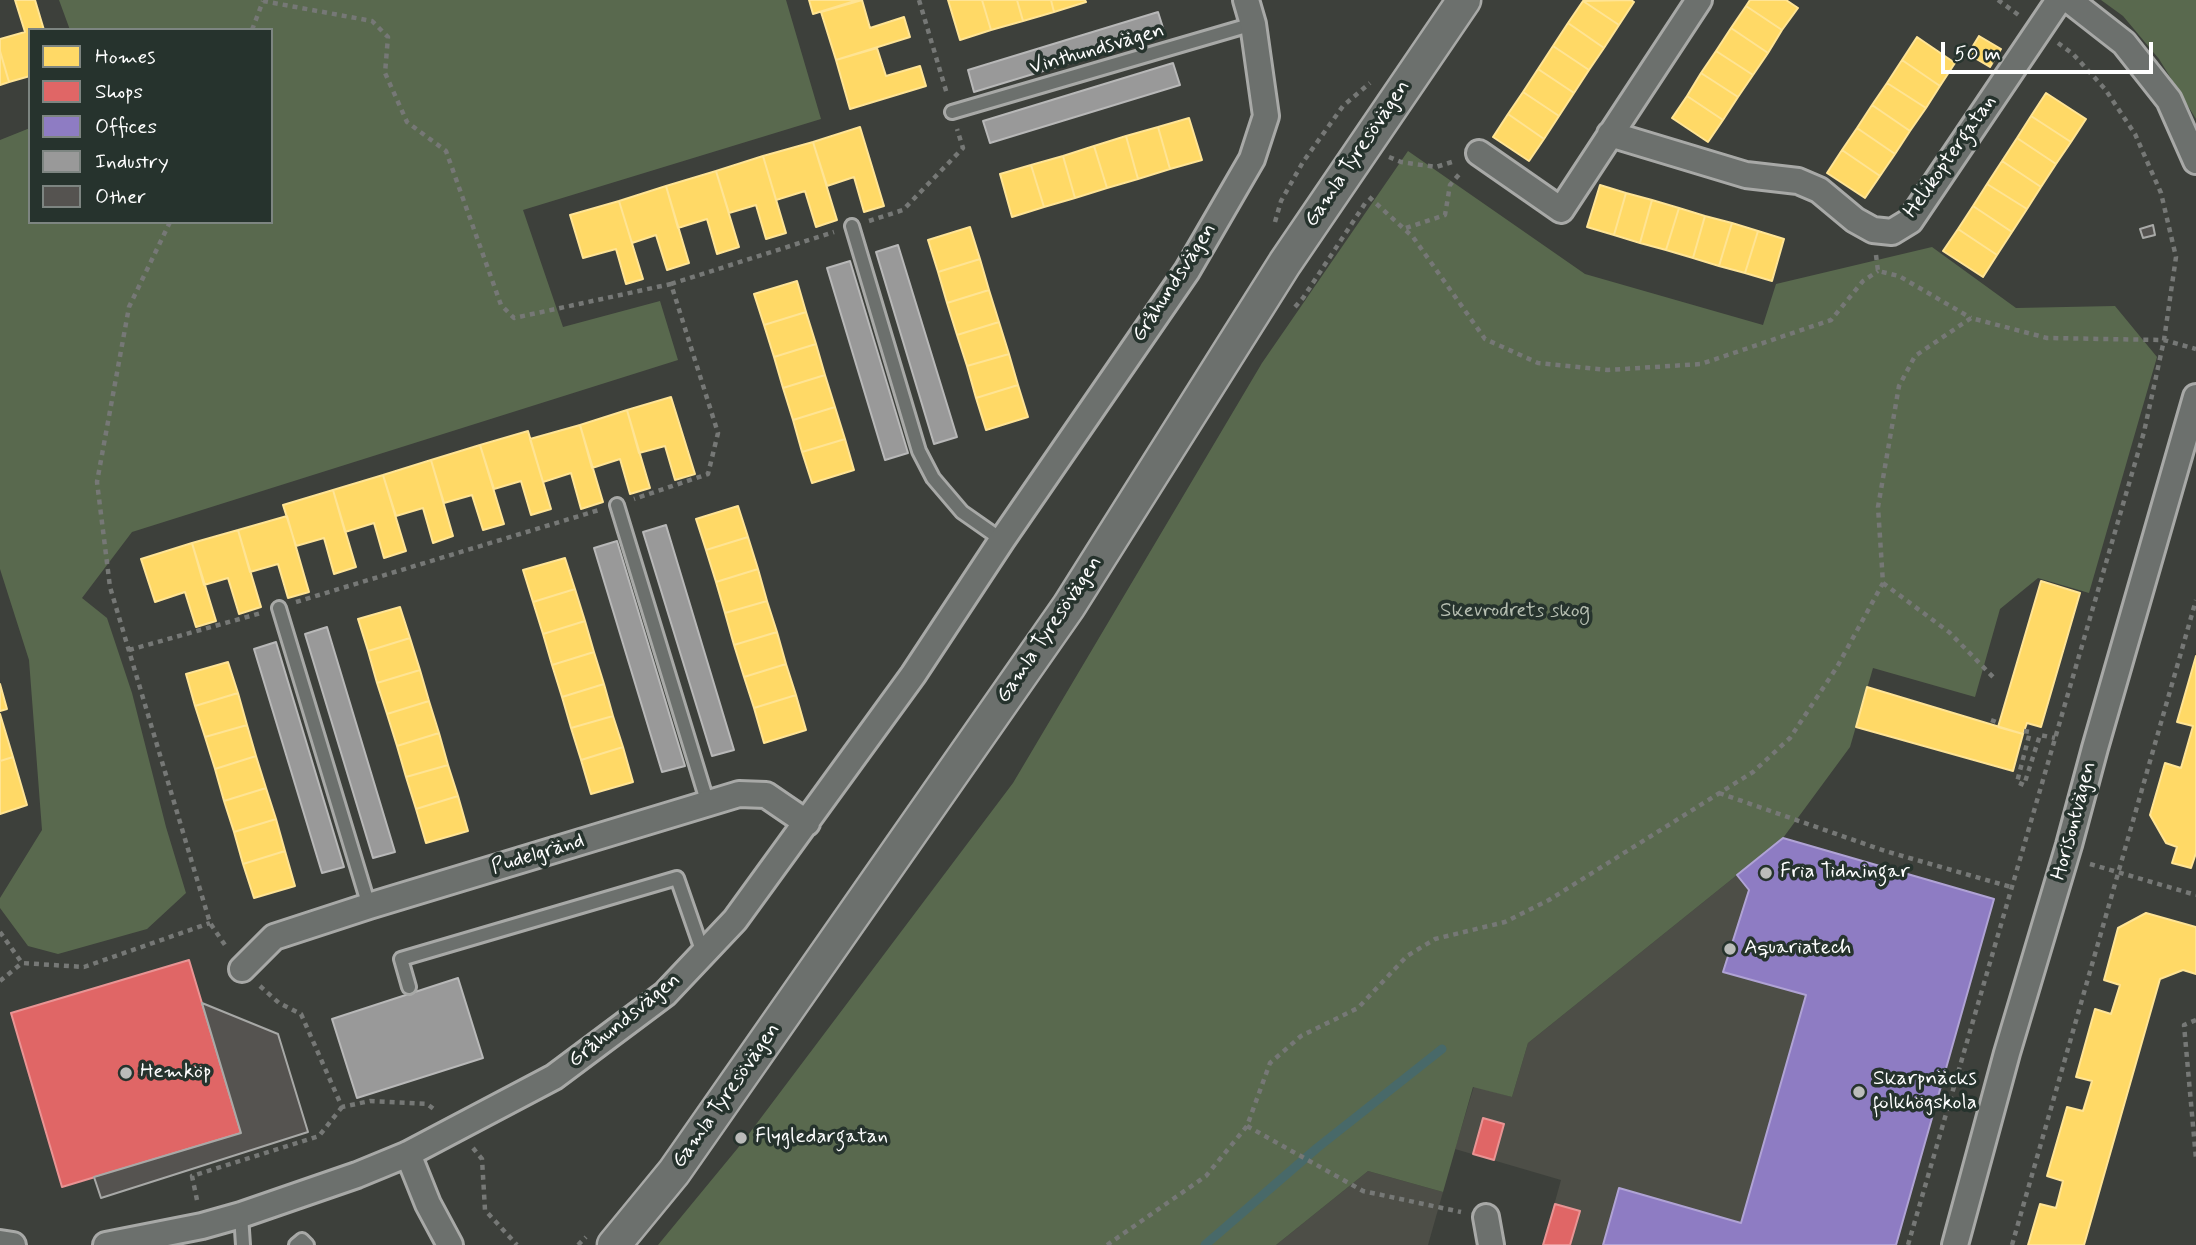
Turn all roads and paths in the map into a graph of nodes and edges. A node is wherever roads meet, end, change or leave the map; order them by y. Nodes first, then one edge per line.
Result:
1 (919, 0) edge
2 (1246, 0) edge
3 (1464, 0) edge
4 (1699, 0) edge
5 (1998, 0) edge
6 (2059, 0) edge
7 (2069, 0) edge
8 (263, 1) edge
9 (1253, 24) junction
10 (253, 28) edge
11 (2040, 29) junction
12 (952, 112) junction
13 (1610, 134) junction
14 (1479, 153) junction
15 (1384, 155) dead end
16 (2196, 161) edge
17 (1369, 197) dead end
18 (169, 224) edge
19 (852, 226) junction
20 (1406, 228) junction
21 (1873, 230) junction
22 (1878, 271) junction
23 (671, 284) junction
24 (1971, 318) junction
25 (2164, 340) junction
26 (2196, 349) edge
27 (2196, 397) edge
28 (617, 505) junction
29 (1002, 540) junction
30 (1883, 583) junction
31 (2196, 600) edge
32 (279, 608) junction
33 (129, 650) junction
34 (1994, 678) dead end
35 (1991, 720) dead end
36 (1999, 723) dead end
37 (2040, 735) junction
38 (2055, 738) junction
39 (1718, 793) junction
40 (708, 804) junction
41 (807, 823) junction
42 (2066, 855) junction
43 (2118, 874) junction
44 (2011, 887) junction
45 (2196, 895) edge
46 (369, 906) junction
47 (210, 923) junction
48 (0, 932) edge
49 (703, 953) junction
50 (22, 963) junction
51 (242, 969) junction
52 (0, 981) edge
53 (409, 987) dead end
54 (2196, 1020) edge
55 (342, 1107) junction
56 (1247, 1126) junction
57 (456, 1128) junction
58 (408, 1154) junction
59 (2196, 1159) edge
60 (241, 1215) junction
61 (1486, 1217) joint
62 (202, 1226) junction
63 (0, 1243) edge
64 (13, 1245) edge
65 (106, 1245) edge
66 (243, 1245) edge
67 (296, 1245) edge
68 (307, 1245) edge
69 (450, 1245) edge
70 (517, 1245) edge
71 (614, 1245) edge
72 (1107, 1245) edge
73 (1491, 1245) edge
74 (1908, 1245) edge
75 (1955, 1245) edge
76 (2012, 1245) edge

1 - 12 path
2 - 9 street, Gråhundsvägen
3 - 71 street, Gamla Tyresövägen
4 - 13 street
5 - 11 path
6 - 11 street, Helikoptergatan
7 - 16 street
8 - 10 path
8 - 23 path
9 - 12 lane, Vinthundsvägen
9 - 29 street, Gråhundsvägen
11 - 21 street, Helikoptergatan
11 - 25 path
12 - 19 path
13 - 14 street
13 - 21 street
14 - 15 path
14 - 20 path
17 - 20 path
18 - 33 path
19 - 23 path
19 - 29 lane
20 - 22 path
21 - 22 path
22 - 24 path
23 - 28 path
24 - 25 path
24 - 30 path
25 - 26 path
25 - 38 path
27 - 42 street, Horisontvägen
28 - 32 path
28 - 40 lane
29 - 41 street, Gråhundsvägen
30 - 34 path
30 - 39 path
31 - 43 path
32 - 33 path
32 - 46 lane
33 - 47 path
35 - 36 path
37 - 37 path
37 - 38 path
38 - 44 path
39 - 44 path
39 - 56 path
40 - 41 street, Pudelgränd
40 - 46 street, Pudelgränd
41 - 49 street, Gråhundsvägen
42 - 43 path
42 - 75 street, Horisontvägen
43 - 45 path
43 - 76 path
44 - 74 path
46 - 51 street, Pudelgränd
47 - 50 path
47 - 51 path
48 - 50 path
49 - 53 lane
49 - 57 street, Gråhundsvägen
50 - 52 path
51 - 55 path
54 - 59 path
55 - 57 path
55 - 62 path
56 - 61 path
56 - 72 path
57 - 58 street, Gråhundsvägen
57 - 70 path
58 - 60 street, Gråhundsvägen
58 - 69 street
60 - 62 street, Gråhundsvägen
60 - 66 lane
61 - 73 street
62 - 65 street, Gråhundsvägen
63 - 64 street
67 - 68 lane

